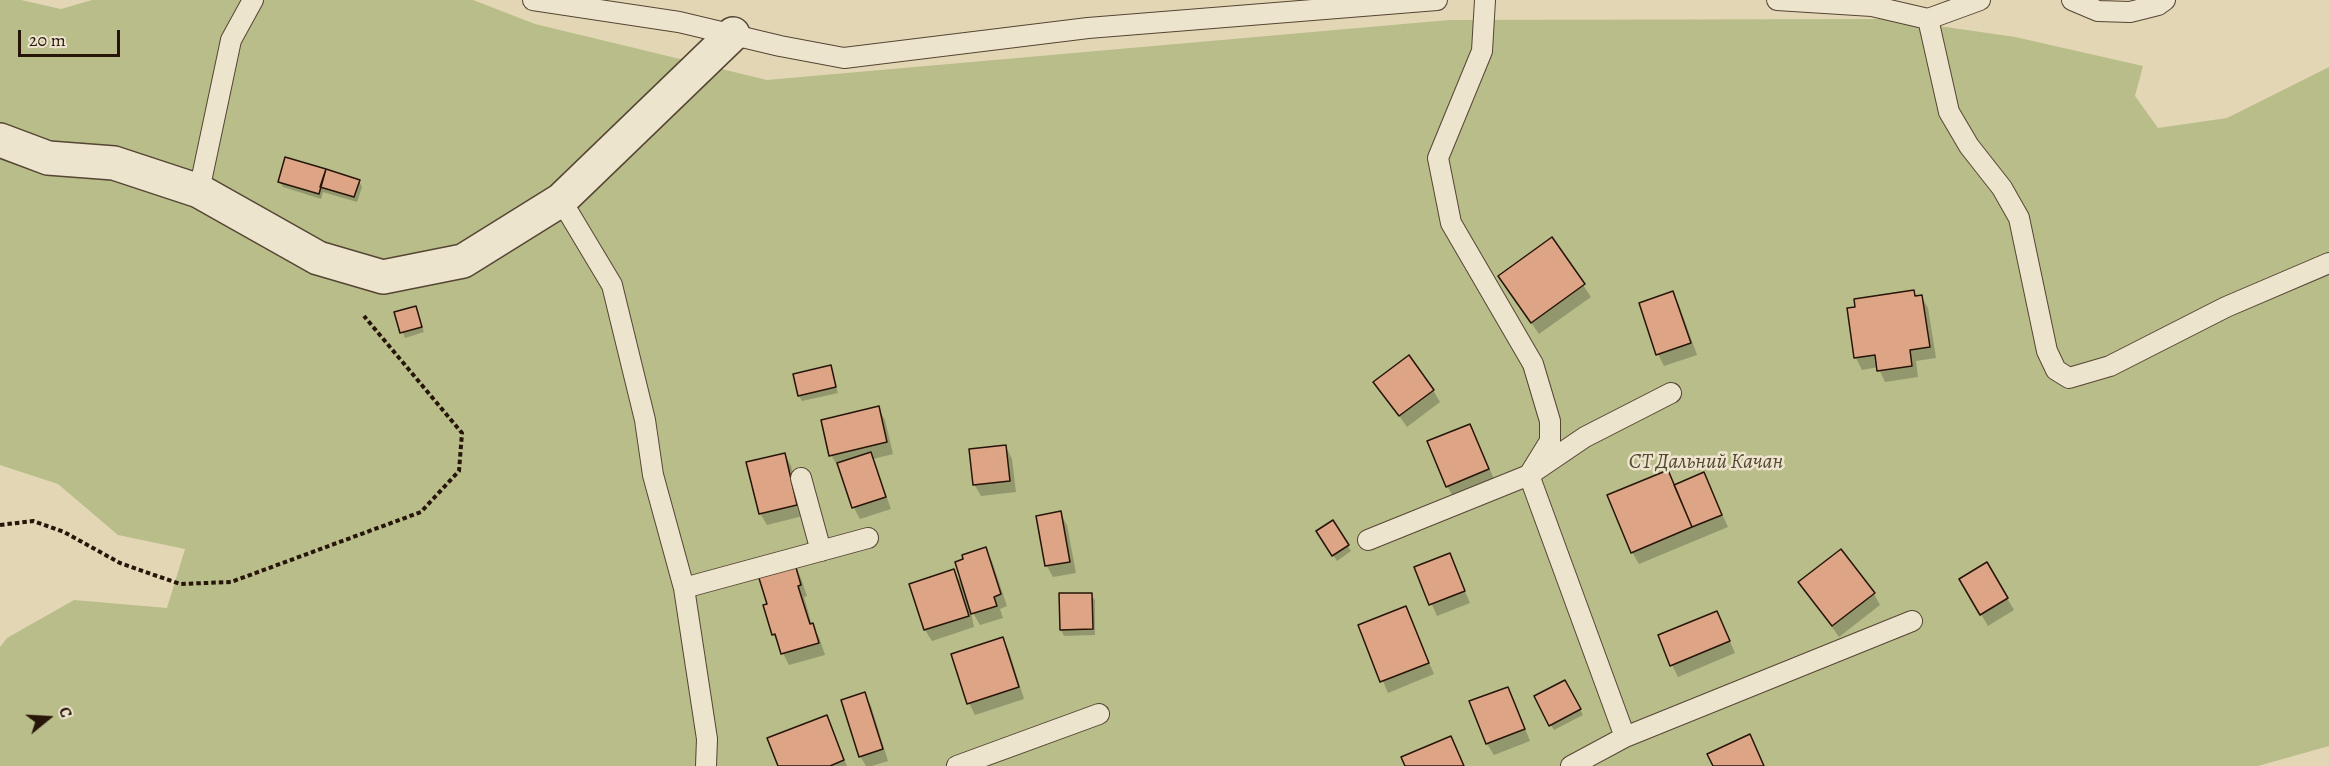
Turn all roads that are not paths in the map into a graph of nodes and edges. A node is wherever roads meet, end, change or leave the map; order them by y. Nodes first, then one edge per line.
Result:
1 (253, 0) edge
2 (533, 0) edge
3 (1437, 0) edge
4 (1485, 0) edge
5 (1777, 0) edge
6 (1980, 0) edge
7 (2072, 0) edge
8 (2165, 0) edge
9 (1928, 19) junction
10 (733, 34) junction
11 (0, 140) edge
12 (199, 191) junction
13 (561, 200) junction
14 (2329, 263) edge
15 (1671, 393) dead end
16 (1529, 475) junction
17 (801, 478) dead end
18 (868, 538) dead end
19 (1368, 540) dead end
20 (821, 551) junction
21 (684, 588) junction
22 (1912, 621) dead end
23 (1099, 714) dead end
24 (1625, 737) junction
25 (706, 766) edge
26 (957, 766) edge
27 (1570, 766) edge

1 - 12 lane
2 - 10 lane
3 - 10 lane
4 - 16 lane
5 - 9 lane
6 - 9 lane
7 - 8 lane
9 - 14 lane
10 - 13 street
11 - 12 street
12 - 13 street
13 - 21 lane
15 - 16 lane
16 - 19 lane
16 - 24 lane
17 - 20 lane
18 - 20 lane
20 - 21 lane
21 - 25 lane
22 - 24 lane
23 - 26 lane
24 - 27 lane

